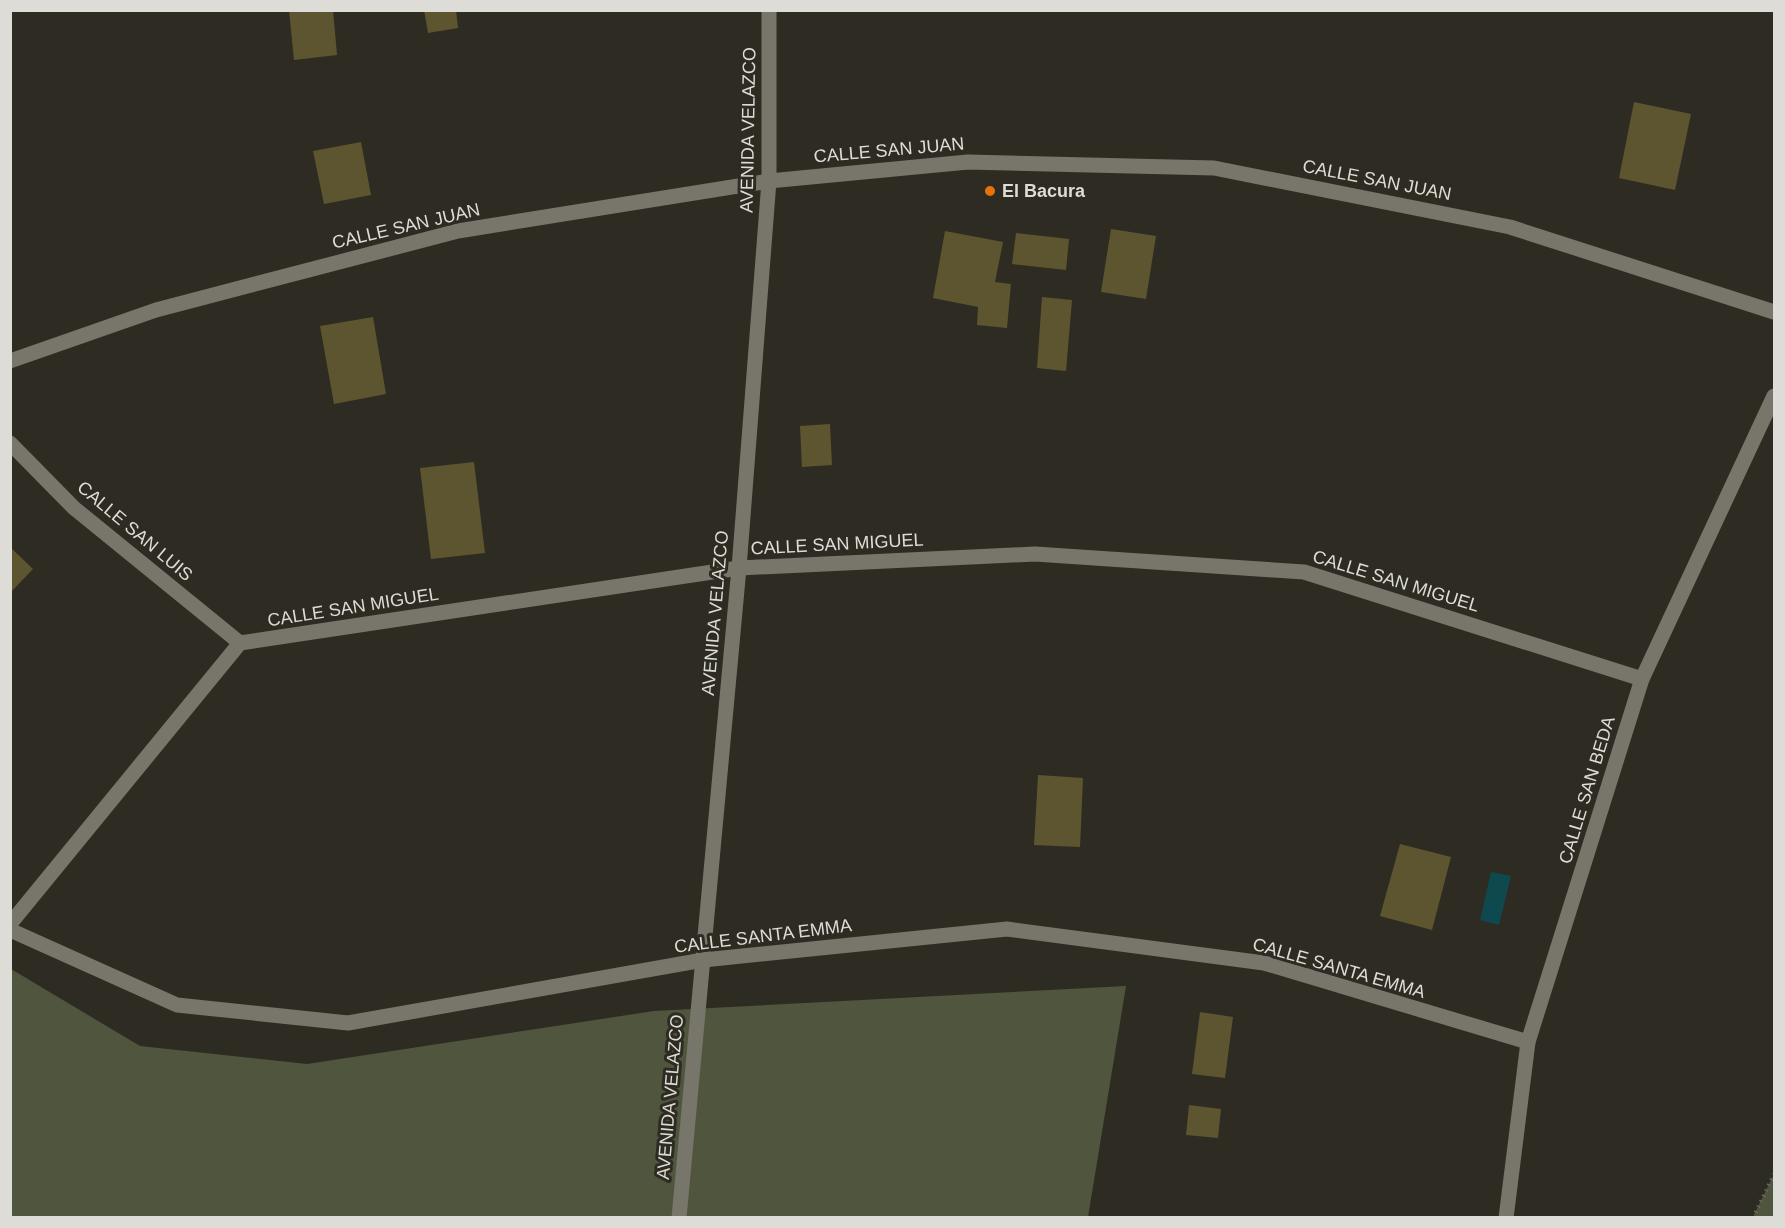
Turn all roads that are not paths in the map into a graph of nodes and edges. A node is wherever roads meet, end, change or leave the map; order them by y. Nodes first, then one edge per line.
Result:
1 (769, 10) edge
2 (769, 181) junction
3 (1774, 312) edge
4 (10, 361) edge
5 (1774, 396) edge
6 (10, 443) edge
7 (739, 568) junction
8 (240, 643) junction
9 (1642, 679) junction
10 (10, 924) edge
11 (10, 930) edge
12 (702, 960) junction
13 (1528, 1042) junction
14 (679, 1218) edge
15 (1506, 1218) edge

1 - 2 street, AVENIDA VELAZCO
2 - 3 street, CALLE SAN JUAN
2 - 4 street, CALLE SAN JUAN
2 - 7 street, AVENIDA VELAZCO
5 - 9 street, CALLE SAN BEDA
6 - 8 street, CALLE SAN LUIS
7 - 8 street, CALLE SAN MIGUEL
7 - 9 street, CALLE SAN MIGUEL
7 - 12 street, AVENIDA VELAZCO
8 - 10 street
9 - 13 street, CALLE SAN BEDA
11 - 12 street, CALLE SANTA EMMA
12 - 13 street, CALLE SANTA EMMA
12 - 14 street, AVENIDA VELAZCO
13 - 15 street, CALLE SAN BEDA

